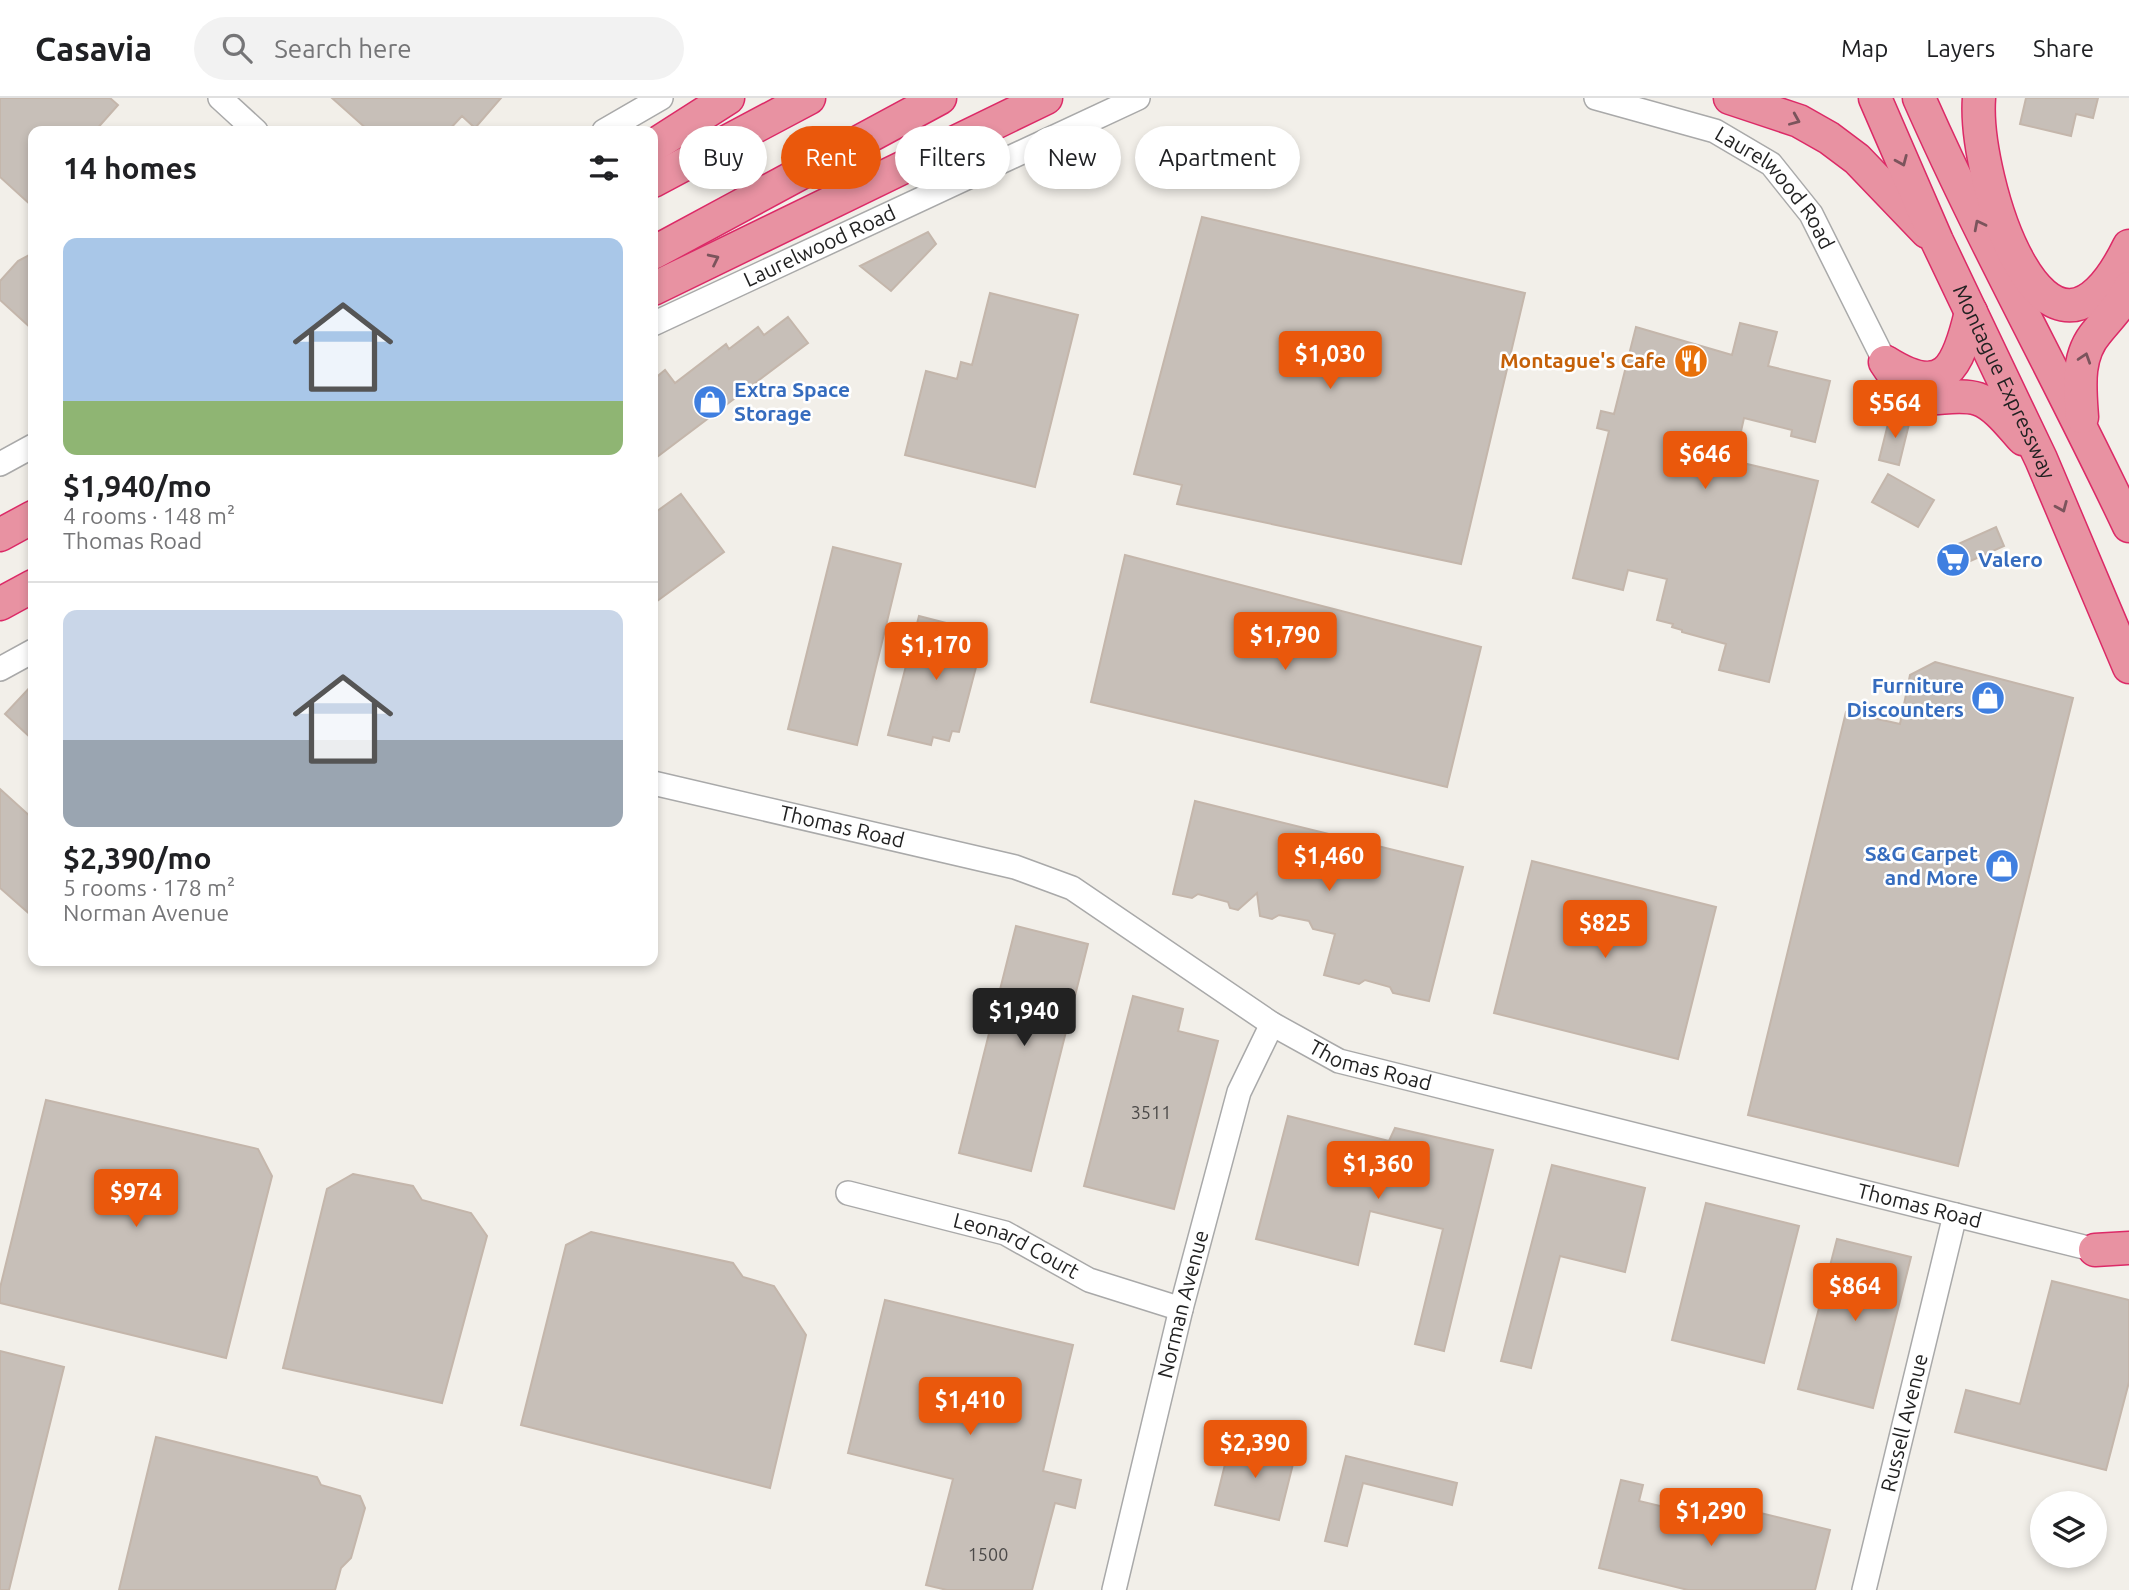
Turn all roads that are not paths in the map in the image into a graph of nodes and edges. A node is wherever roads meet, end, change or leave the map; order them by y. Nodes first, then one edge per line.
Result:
1 (220, 98) edge
2 (661, 98) edge
3 (728, 98) edge
4 (809, 98) edge
5 (940, 98) edge
6 (1046, 98) edge
7 (1070, 98) edge
8 (1138, 98) edge
9 (1596, 98) edge
10 (1730, 98) edge
11 (1875, 98) edge
12 (1919, 98) edge
13 (1979, 98) edge
14 (1006, 120) junction
15 (251, 126) edge
16 (613, 126) edge
17 (658, 143) edge
18 (658, 178) edge
19 (1937, 241) junction
20 (2129, 246) edge
21 (658, 250) edge
22 (2027, 279) junction
23 (658, 287) edge
24 (2129, 288) edge
25 (1971, 312) junction
26 (658, 322) edge
27 (2032, 330) junction
28 (1885, 362) junction
29 (2082, 426) junction
30 (28, 449) edge
31 (2041, 459) junction
32 (0, 464) edge
33 (28, 520) edge
34 (2129, 526) edge
35 (0, 535) edge
36 (28, 589) edge
37 (0, 604) edge
38 (28, 654) edge
39 (2129, 667) edge
40 (0, 669) edge
41 (658, 784) edge
42 (1272, 1024) junction
43 (848, 1193) dead end
44 (1955, 1215) junction
45 (2129, 1248) edge
46 (2095, 1250) junction
47 (2129, 1258) edge
48 (1181, 1309) junction
49 (1114, 1590) edge
50 (1864, 1590) edge

1 - 15 street
2 - 16 street
3 - 17 highway
4 - 18 highway
5 - 21 highway
6 - 14 highway
7 - 14 highway
8 - 26 street, Laurelwood Road
9 - 28 street, Laurelwood Road
10 -> 19 highway
11 -> 19 highway, Montague Expressway
27 -> 12 highway
13 - 22 highway
23 -> 14 highway
19 - 25 highway, Montague Expressway
20 - 22 highway
22 - 27 highway
29 -> 24 highway
25 - 28 highway
25 - 31 highway, Montague Expressway
27 - 29 highway
28 - 31 highway
29 - 34 highway
30 - 32 street
31 -> 39 highway, Montague Expressway
33 - 35 highway
36 - 37 highway
38 - 40 street
41 - 42 street, Thomas Road
42 - 44 street, Thomas Road
42 - 48 street, Norman Avenue
43 - 48 street, Leonard Court
44 - 46 street, Thomas Road
44 - 50 street, Russell Avenue
45 - 46 highway
46 - 47 street, Thomas Road
48 - 49 street, Norman Avenue

